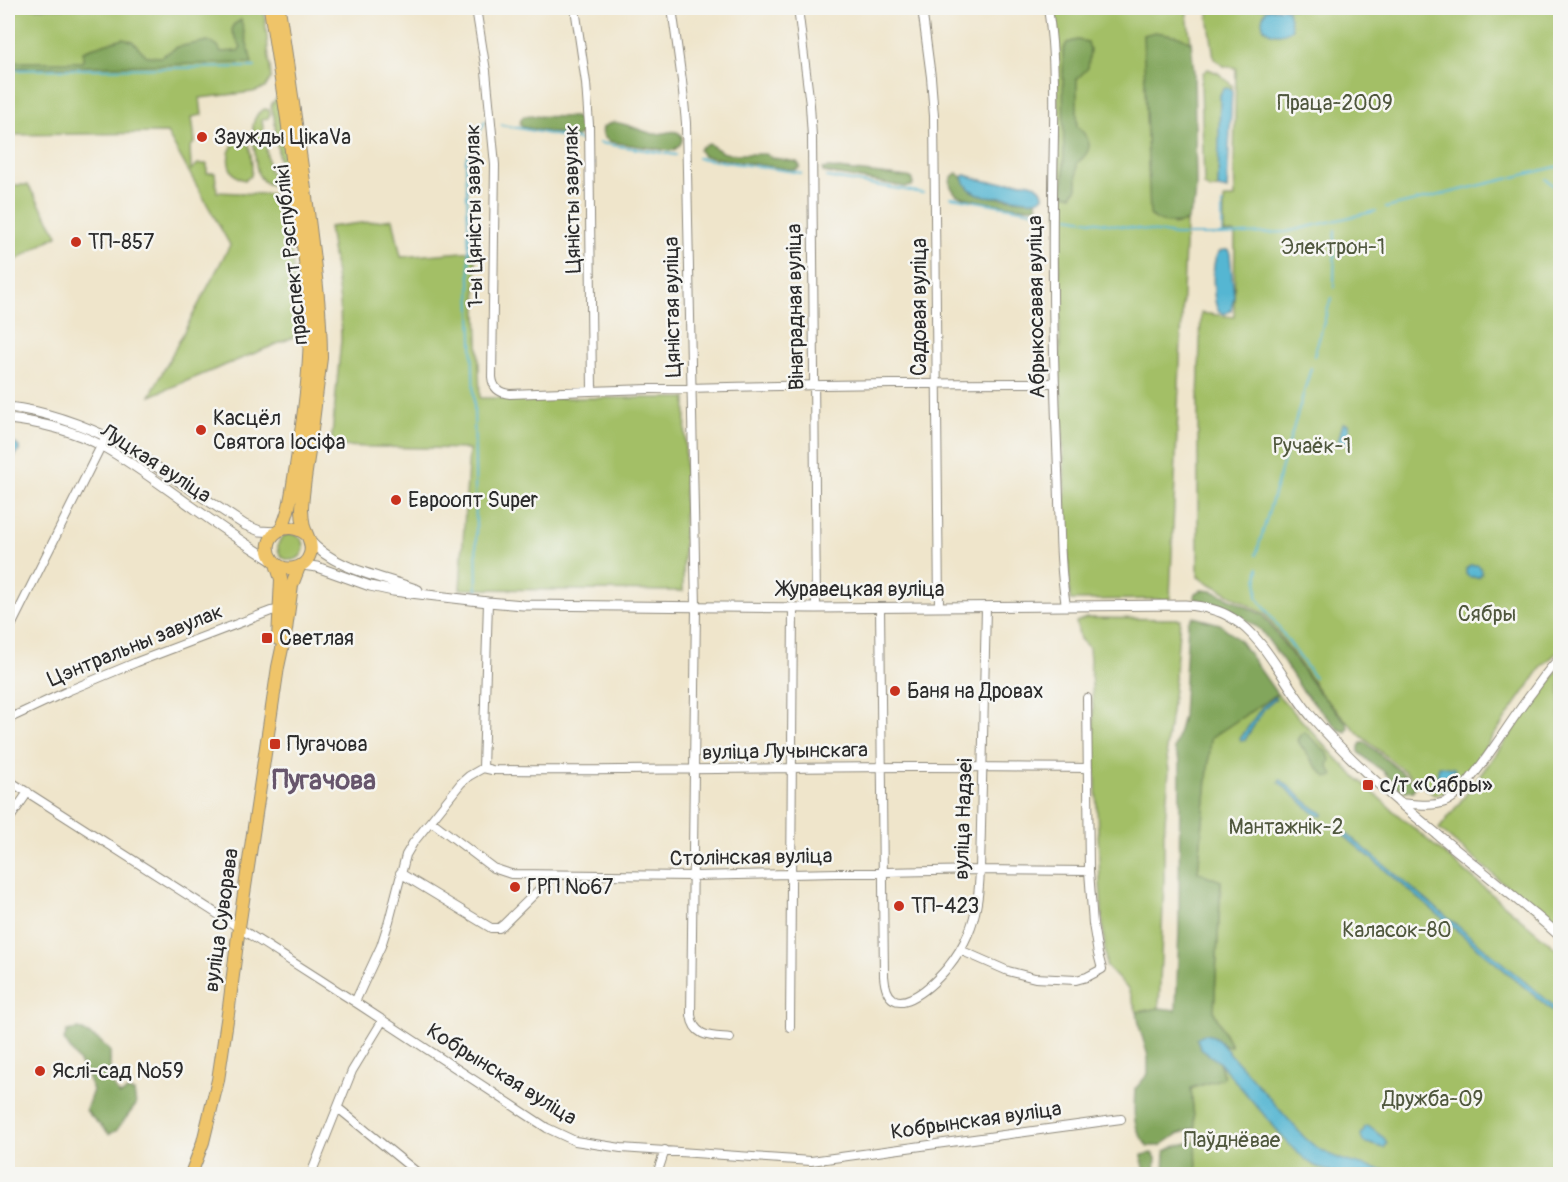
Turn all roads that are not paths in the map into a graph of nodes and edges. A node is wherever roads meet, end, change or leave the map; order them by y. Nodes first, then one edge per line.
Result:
1 (270, 8) edge
2 (279, 8) edge
3 (476, 8) edge
4 (575, 8) edge
5 (672, 8) edge
6 (798, 8) edge
7 (922, 8) edge
8 (1048, 8) edge
9 (937, 383) junction
10 (1054, 383) junction
11 (814, 385) junction
12 (692, 387) junction
13 (592, 390) junction
14 (8, 407) edge
15 (8, 419) edge
16 (106, 436) junction
17 (101, 446) junction
18 (279, 530) junction
19 (308, 537) junction
20 (275, 563) junction
21 (300, 566) junction
22 (431, 595) junction
23 (488, 602) junction
24 (1066, 606) junction
25 (793, 607) junction
26 (880, 607) junction
27 (939, 607) junction
28 (986, 607) junction
29 (696, 608) junction
30 (816, 608) junction
31 (279, 610) junction
32 (8, 632) edge
33 (1560, 658) edge
34 (278, 668) junction
35 (1087, 698) dead end
36 (8, 719) edge
37 (883, 767) junction
38 (982, 767) junction
39 (483, 768) junction
40 (792, 768) junction
41 (1088, 768) junction
42 (695, 770) junction
43 (8, 780) edge
44 (28, 792) junction
45 (1399, 803) junction
46 (8, 821) edge
47 (430, 821) junction
48 (980, 870) junction
49 (1089, 872) junction
50 (400, 873) junction
51 (882, 873) junction
52 (791, 874) junction
53 (554, 875) junction
54 (693, 876) junction
55 (239, 927) junction
56 (1560, 936) edge
57 (960, 950) junction
58 (355, 1002) junction
59 (383, 1020) junction
60 (790, 1027) dead end
61 (730, 1038) dead end
62 (338, 1108) junction
63 (1121, 1119) dead end
64 (664, 1150) junction
65 (191, 1174) edge
66 (311, 1174) edge
67 (419, 1174) edge
68 (657, 1174) edge

1 - 18 main road, праспект Рэспублікі
2 - 19 main road, праспект Рэспублікі
3 - 13 street, 1-ы Цяністы завулак
4 - 13 street, Цяністы завулак
5 - 12 street, Цяністая вуліца
6 - 11 street, Вінаградная вуліца
7 - 9 street, Садовая вуліца
8 - 10 street, Абрыкосавая вуліца
9 - 10 street
9 - 11 street
9 - 27 street, Садовая вуліца
10 - 24 street, Абрыкосавая вуліца
11 - 12 street
11 - 30 street, Вінаградная вуліца
12 - 13 street
12 - 29 street, Цяністая вуліца
14 - 16 street, Луцкая вуліца
15 - 17 street, Луцкая вуліца
16 - 17 street
16 - 18 street, Луцкая вуліца
17 - 20 street, Луцкая вуліца
17 - 32 street
18 - 19 main road
18 - 20 main road, праспект Рэспублікі
19 - 21 main road, праспект Рэспублікі
19 - 22 street, Журавецкая вуліца
20 - 21 main road
20 - 31 main road, вуліца Суворава
21 - 22 street, Журавецкая вуліца
21 - 34 main road, вуліца Суворава
22 - 23 street, Журавецкая вуліца
23 - 29 street, Журавецкая вуліца
23 - 39 street
24 - 28 street, Журавецкая вуліца
24 - 45 street, Журавецкая вуліца
25 - 29 street, Журавецкая вуліца
25 - 30 street, Журавецкая вуліца
25 - 40 street
26 - 27 street, Журавецкая вуліца
26 - 30 street, Журавецкая вуліца
26 - 37 street
27 - 28 street, Журавецкая вуліца
28 - 38 street, вуліца Надзеі
29 - 42 street, Цяністая вуліца
31 - 34 main road, вуліца Суворава
31 - 36 street, Цэнтральны завулак
33 - 45 street
34 - 55 main road, вуліца Суворава
35 - 41 street
37 - 38 street, вуліца Лучынскага
37 - 40 street, вуліца Лучынскага
37 - 51 street
38 - 41 street, вуліца Лучынскага
38 - 48 street, вуліца Надзеі
39 - 42 street, вуліца Лучынскага
39 - 47 street
40 - 42 street, вуліца Лучынскага
40 - 52 street
41 - 49 street
42 - 54 street, Цяністая вуліца
43 - 44 street, Кобрынская вуліца
44 - 46 street
44 - 55 street, Кобрынская вуліца
45 - 56 street, Журавецкая вуліца
47 - 50 street
47 - 53 street, Столінская вуліца
48 - 49 street, Столінская вуліца
48 - 51 street, Столінская вуліца
48 - 57 street, вуліца Надзеі
49 - 57 street
50 - 53 street
50 - 58 street
51 - 52 street, Столінская вуліца
51 - 57 street, вуліца Надзеі
52 - 54 street, Столінская вуліца
52 - 60 street
53 - 54 street, Столінская вуліца
54 - 61 street, Цяністая вуліца
55 - 58 street, Кобрынская вуліца
55 - 65 main road, вуліца Суворава
58 - 59 street, Кобрынская вуліца
59 - 62 street
59 - 64 street, Кобрынская вуліца
62 - 66 street
62 - 67 street
63 - 64 street, Кобрынская вуліца
64 - 68 street

